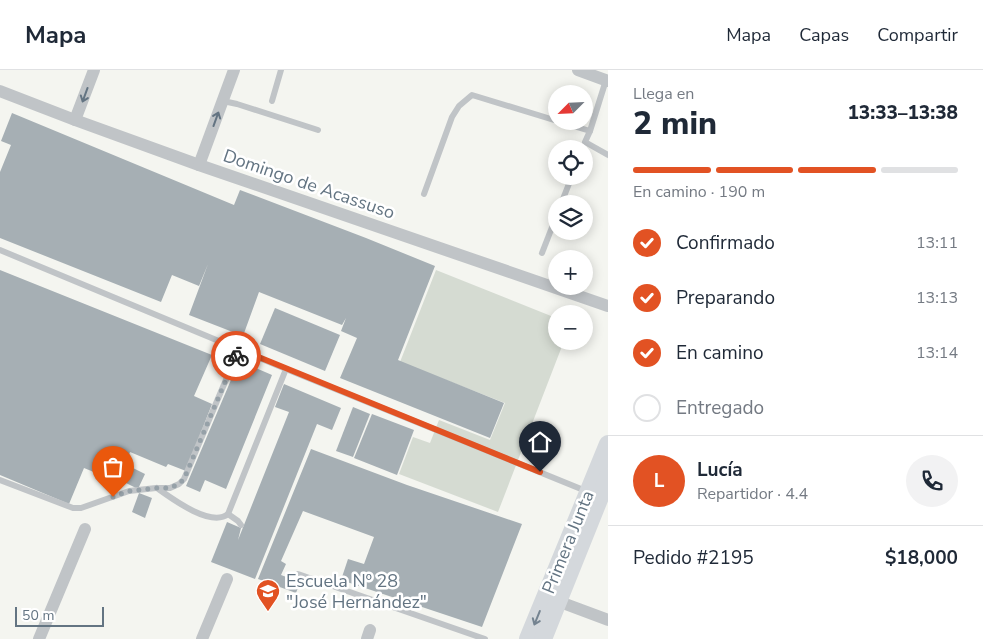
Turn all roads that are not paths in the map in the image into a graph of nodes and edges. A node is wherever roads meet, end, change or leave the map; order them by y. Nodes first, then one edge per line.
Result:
1 (94, 70) edge
2 (234, 70) edge
3 (281, 70) edge
4 (578, 70) edge
5 (605, 77) edge
6 (0, 91) edge
7 (223, 101) junction
8 (272, 101) dead end
9 (76, 120) junction
10 (318, 130) dead end
11 (590, 131) junction
12 (586, 140) edge
13 (593, 149) edge
14 (608, 155) edge
15 (199, 165) junction
16 (424, 194) dead end
17 (548, 238) edge
18 (0, 250) edge
19 (542, 253) dead end
20 (608, 306) edge
21 (239, 349) junction
22 (286, 369) junction
23 (606, 454) edge
24 (608, 477) edge
25 (0, 480) edge
26 (156, 488) junction
27 (588, 492) junction
28 (228, 514) junction
29 (241, 525) dead end
30 (85, 530) dead end
31 (298, 574) dead end
32 (226, 580) dead end
33 (552, 599) junction
34 (608, 620) edge
35 (39, 639) edge
36 (202, 639) edge
37 (485, 639) edge
38 (528, 639) edge
39 (543, 639) edge

1 -> 9 street
2 - 7 street
3 - 8 lane
4 - 5 street
5 - 11 lane
6 - 9 street, Domingo de Acassuso
7 - 10 lane
15 -> 7 street
9 - 15 street, Domingo de Acassuso
11 - 12 lane
11 - 16 lane
13 - 14 lane
15 - 20 street, Domingo de Acassuso
17 - 19 lane
18 - 21 lane
21 - 22 lane
21 - 26 lane
22 - 27 lane
22 - 28 lane
23 - 27 main road, Primera Junta
24 - 33 main road
25 - 26 lane
26 - 28 lane
27 - 33 main road, Primera Junta
28 - 29 lane
30 - 35 street
31 - 37 lane
32 - 36 street
33 - 34 street
33 -> 38 main road, Primera Junta
33 - 39 main road

